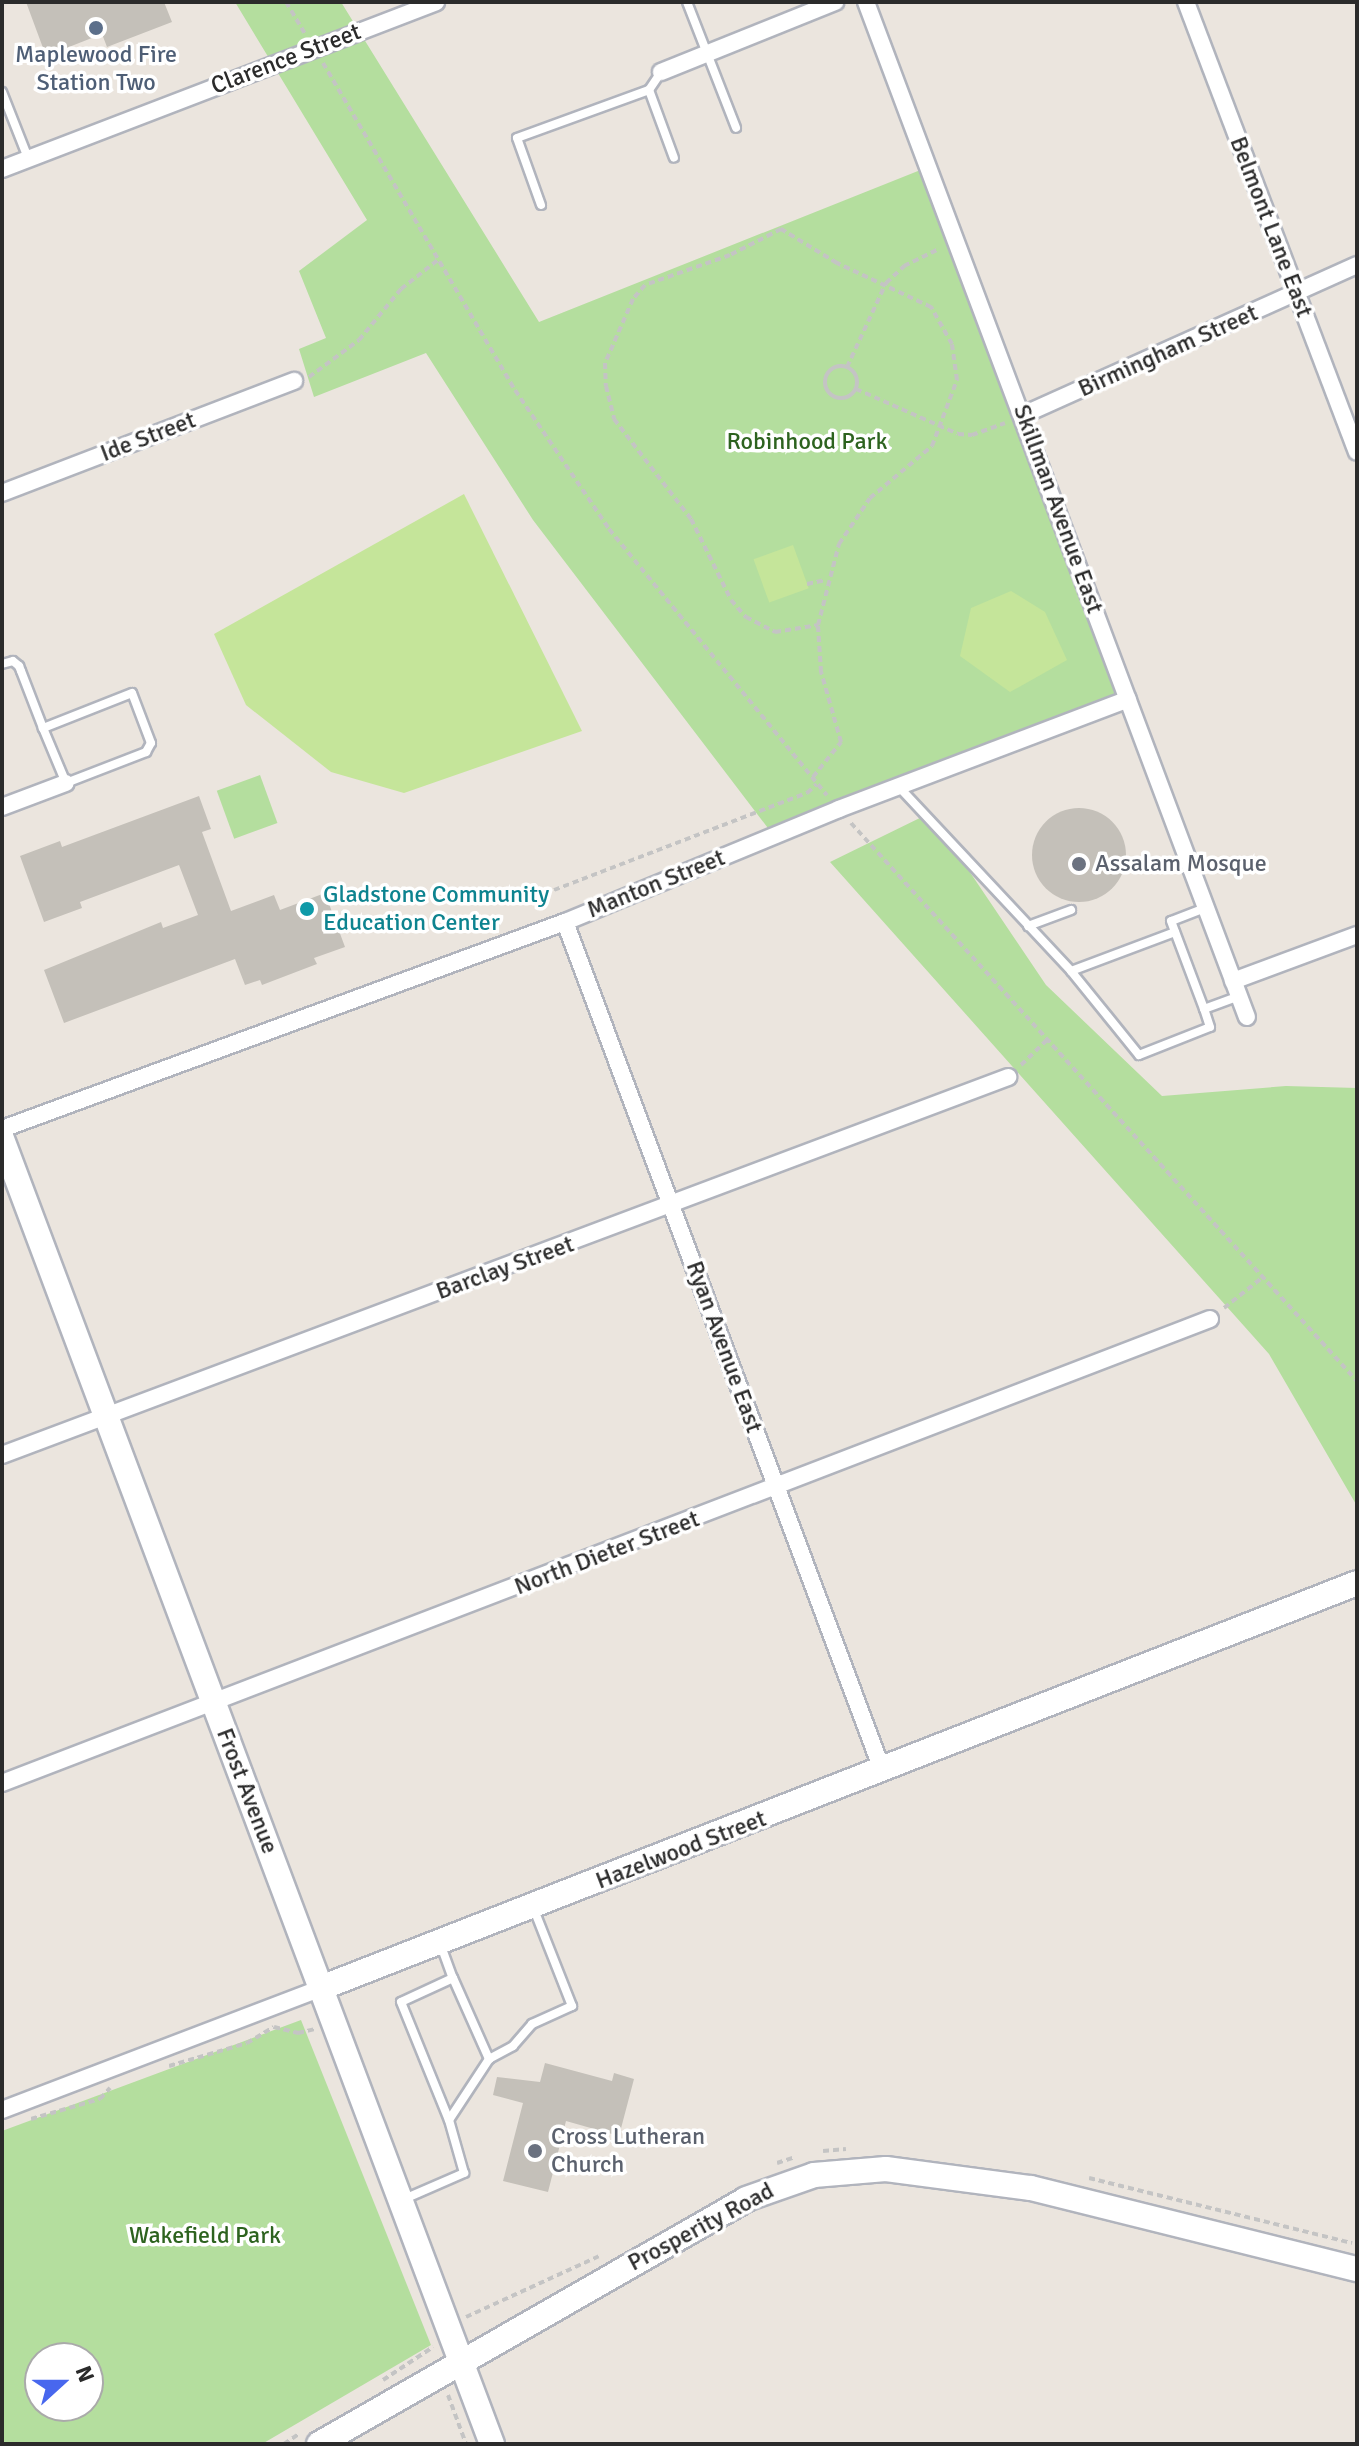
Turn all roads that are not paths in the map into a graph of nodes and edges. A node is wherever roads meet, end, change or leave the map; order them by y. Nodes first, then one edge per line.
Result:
1 (436, 2) edge
2 (687, 2) edge
3 (835, 2) edge
4 (866, 2) edge
5 (1186, 2) edge
6 (707, 53) junction
7 (661, 72) joint
8 (649, 90) junction
9 (2, 92) edge
10 (736, 128) dead end
11 (674, 158) dead end
12 (28, 159) junction
13 (2, 169) edge
14 (541, 205) dead end
15 (1357, 265) edge
16 (1296, 294) junction
17 (294, 381) road end
18 (1023, 415) junction
19 (1357, 452) edge
20 (2, 493) edge
21 (2, 664) edge
22 (1128, 699) junction
23 (43, 728) junction
24 (66, 783) junction
25 (899, 786) junction
26 (2, 807) edge
27 (1205, 908) junction
28 (1071, 910) dead end
29 (565, 922) junction
30 (1028, 926) junction
31 (1175, 932) junction
32 (1357, 935) edge
33 (1071, 971) junction
34 (1236, 989) junction
35 (1204, 1009) junction
36 (1247, 1017) dead end
37 (1008, 1077) road end
38 (2, 1129) edge
39 (2, 1139) edge
40 (672, 1207) junction
41 (1210, 1319) road end
42 (105, 1414) junction
43 (2, 1455) edge
44 (777, 1488) junction
45 (1357, 1583) edge
46 (214, 1701) junction
47 (883, 1772) junction
48 (2, 1783) edge
49 (532, 1907) junction
50 (439, 1942) junction
51 (453, 1978) junction
52 (321, 1988) junction
53 (489, 2059) junction
54 (2, 2110) edge
55 (449, 2120) junction
56 (401, 2200) junction
57 (1357, 2269) edge
58 (461, 2361) junction
59 (315, 2435) edge
60 (492, 2444) edge

1 - 12 street, Clarence Street
2 - 6 lane
3 - 6 street
4 - 18 street, Skillman Avenue East
5 - 16 street, Belmont Lane East
6 - 7 street
6 - 10 lane
7 - 8 lane
8 - 11 lane
8 - 14 lane
9 - 12 lane
12 - 13 street, Clarence Street
15 - 16 street, Birmingham Street
16 - 18 street, Birmingham Street
16 - 19 street, Belmont Lane East
17 - 20 street, Ide Street
18 - 22 street, Skillman Avenue East
21 - 23 lane
22 - 25 street, Manton Street
22 - 27 street, Skillman Avenue East
23 - 24 lane
23 - 24 lane
24 - 26 street
25 - 29 street, Manton Street
25 - 30 lane
27 - 31 lane
27 - 34 street, Skillman Avenue East
28 - 30 lane
29 - 38 street, Manton Street
29 - 40 street, Ryan Avenue East
30 - 33 lane
31 - 33 lane
31 - 35 lane
32 - 34 street
33 - 35 lane
34 - 35 lane
34 - 36 street, Skillman Avenue East
37 - 40 street, Barclay Street
39 - 42 street, Frost Avenue
40 - 42 street, Barclay Street
40 - 44 street, Ryan Avenue East
41 - 44 street, North Dieter Street
42 - 43 street, Barclay Street
42 - 46 street, Frost Avenue
44 - 46 street, North Dieter Street
44 - 47 street, Ryan Avenue East
45 - 47 street, Hazelwood Street
46 - 48 street, North Dieter Street
46 - 52 street, Frost Avenue
47 - 49 street, Hazelwood Street
49 - 50 street, Hazelwood Street
49 - 53 lane
50 - 51 lane
50 - 52 street, Hazelwood Street
51 - 53 lane
51 - 55 lane
52 - 54 street, Hazelwood Street
52 - 56 street, Frost Avenue
53 - 55 lane
55 - 56 lane
56 - 58 street, Frost Avenue
57 - 58 street, Prosperity Road
58 - 59 street, Prosperity Road
58 - 60 street, Frost Avenue

